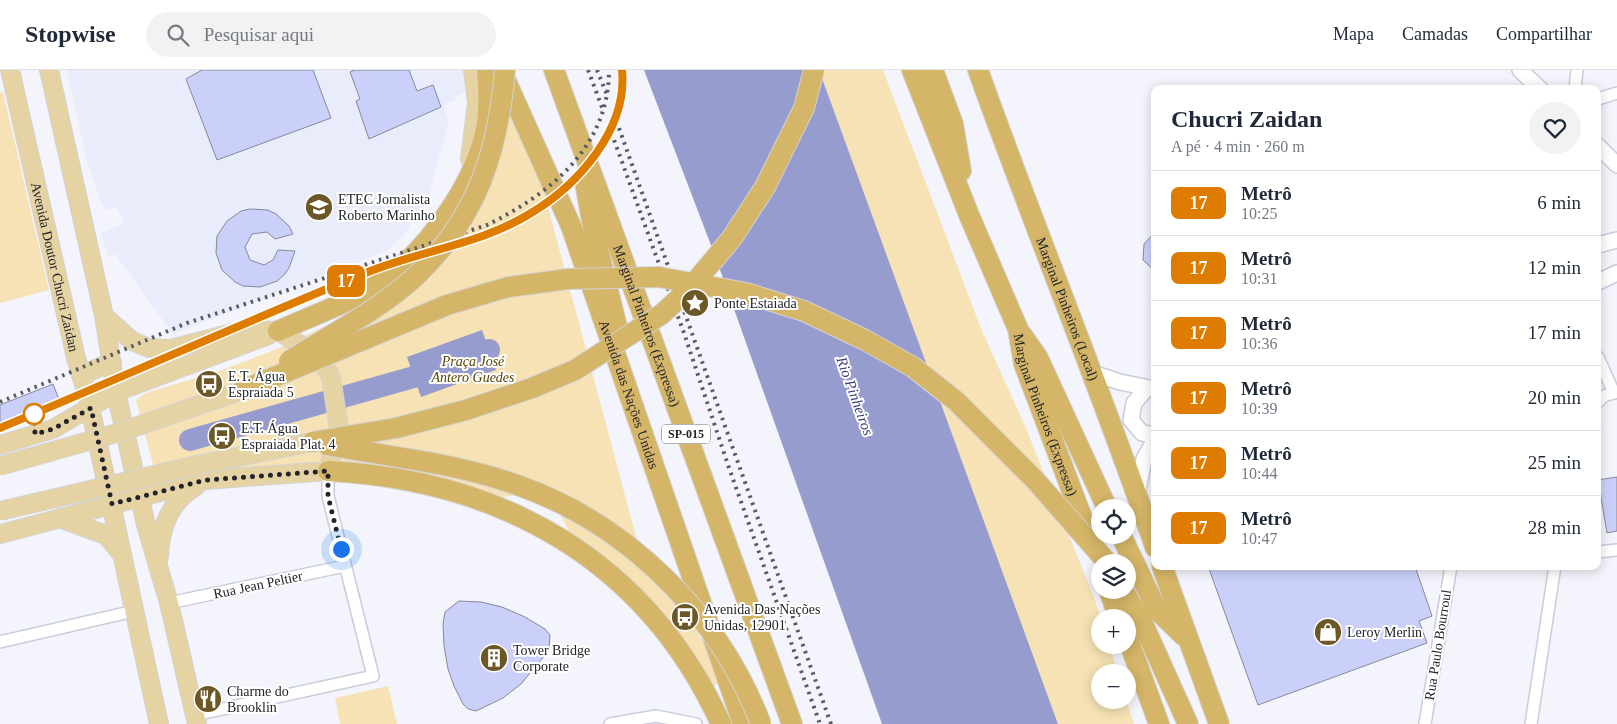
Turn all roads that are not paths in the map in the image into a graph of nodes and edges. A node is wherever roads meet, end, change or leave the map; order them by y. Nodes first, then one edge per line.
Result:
1 (10, 70) edge
2 (49, 70) edge
3 (473, 70) edge
4 (487, 70) edge
5 (501, 70) edge
6 (505, 70) edge
7 (554, 70) edge
8 (814, 70) edge
9 (912, 70) edge
10 (933, 70) edge
11 (978, 70) edge
12 (1520, 70) edge
13 (1577, 70) edge
14 (1536, 85) edge
15 (1575, 85) edge
16 (1617, 93) edge
17 (1601, 97) edge
18 (580, 145) junction
19 (1601, 149) edge
20 (1617, 165) edge
21 (465, 184) junction
22 (969, 215) junction
23 (1617, 240) edge
24 (1601, 244) edge
25 (1617, 273) edge
26 (1601, 281) edge
27 (104, 316) junction
28 (1018, 330) junction
29 (278, 331) junction
30 (76, 358) junction
31 (112, 362) junction
32 (1601, 363) edge
33 (1093, 373) junction
34 (81, 375) junction
35 (1151, 389) edge
36 (243, 390) junction
37 (116, 392) junction
38 (1616, 392) edge
39 (1601, 399) edge
40 (91, 408) junction
41 (637, 422) junction
42 (53, 429) junction
43 (1151, 436) edge
44 (312, 442) junction
45 (0, 445) edge
46 (1151, 445) edge
47 (0, 466) edge
48 (328, 471) junction
49 (206, 480) junction
50 (1137, 495) junction
51 (141, 497) junction
52 (1103, 499) edge
53 (112, 504) junction
54 (0, 511) edge
55 (58, 518) junction
56 (0, 534) edge
57 (1151, 535) edge
58 (1125, 544) edge
59 (1617, 550) edge
60 (1601, 552) edge
61 (1095, 554) edge
62 (1101, 554) edge
63 (124, 561) junction
64 (158, 565) junction
65 (345, 566) junction
66 (1163, 570) edge
67 (1450, 570) edge
68 (1554, 570) edge
69 (1128, 599) edge
70 (169, 603) junction
71 (134, 611) junction
72 (1186, 637) junction
73 (0, 642) edge
74 (1133, 654) edge
75 (718, 717) edge
76 (196, 719) edge
77 (158, 724) edge
78 (610, 724) edge
79 (696, 724) edge
80 (700, 724) edge
81 (743, 724) edge
82 (761, 724) edge
83 (792, 724) edge
84 (1159, 724) edge
85 (1188, 724) edge
86 (1218, 724) edge
87 (1425, 724) edge
88 (1531, 724) edge

1 - 30 main road, Avenida Doutor Chucri Zaidan
2 - 27 main road
3 - 21 main road
4 - 21 highway
5 - 41 highway, Avenida das Nações Unidas
6 - 36 highway, bridge
7 - 18 highway, Marginal Pinheiros (Expressa) / SP-015
8 - 44 highway, bridge
9 - 22 highway, Marginal Pinheiros (Expressa)
10 - 22 highway
11 - 33 highway, Marginal Pinheiros (Local)
12 - 14 street
13 - 15 street
16 - 17 street
18 - 41 highway
18 - 83 highway, Marginal Pinheiros (Expressa) / SP-015
19 - 20 street
21 - 29 highway
22 - 28 highway, Marginal Pinheiros (Expressa)
23 - 24 street
25 - 26 street
27 - 29 main road
27 - 31 main road
28 - 52 highway
28 - 61 highway, Marginal Pinheiros (Expressa)
29 - 37 main road
29 - 48 main road
30 - 34 main road, Avenida Doutor Chucri Zaidan
30 - 42 main road
31 - 34 main road
31 - 37 main road
32 - 38 street
33 - 35 street
33 - 50 highway, Marginal Pinheiros (Local)
34 - 40 main road, Avenida Doutor Chucri Zaidan
35 - 43 street
36 - 47 main road, bridge
36 - 62 highway, bridge
37 - 40 main road
37 - 51 main road
38 - 39 street
40 - 42 main road
40 - 53 main road, Avenida Doutor Chucri Zaidan
41 - 81 highway, Avenida das Nações Unidas
42 - 45 main road
44 - 54 main road, bridge
44 - 82 highway, bridge
46 - 50 street
48 - 49 main road
48 - 65 street
48 - 75 highway
49 - 51 main road
49 - 64 main road
50 - 57 highway, Marginal Pinheiros (Local)
51 - 53 main road
51 - 64 main road
53 - 55 main road
53 - 63 main road, Avenida Doutor Chucri Zaidan
55 - 56 main road
55 - 63 main road
58 - 72 highway
59 - 60 street
63 - 71 main road, Avenida Doutor Chucri Zaidan
64 - 70 main road
65 - 70 street, Rua Jean Peltier
65 - 76 street
66 - 72 highway
67 - 87 street, Rua Paulo Bourroul
68 - 88 street
69 - 85 highway
70 - 76 main road
71 - 73 street
71 - 77 main road, Avenida Doutor Chucri Zaidan
72 - 86 highway
74 - 84 highway
75 - 80 street
78 - 79 street

